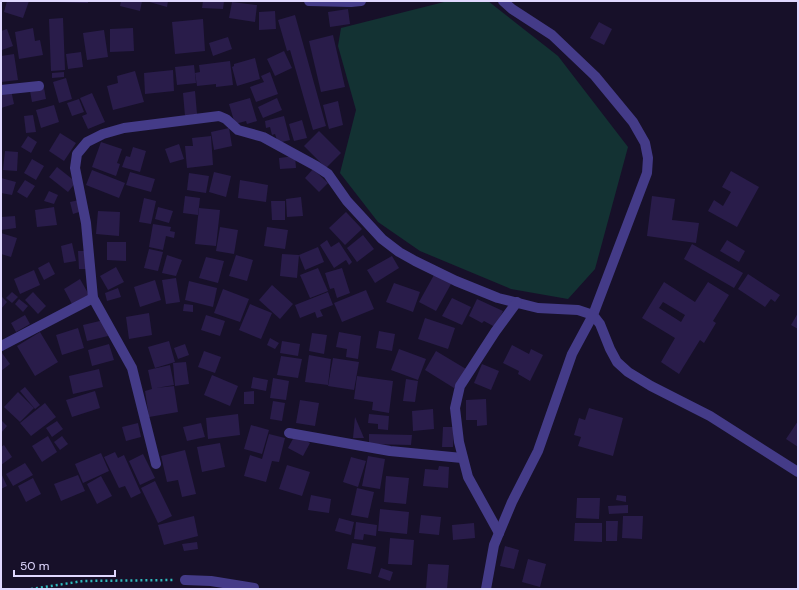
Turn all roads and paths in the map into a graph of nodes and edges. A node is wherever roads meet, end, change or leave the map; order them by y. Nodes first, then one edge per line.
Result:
1 (309, 1) edge
2 (361, 1) edge
3 (503, 1) edge
4 (39, 86) dead end
5 (1, 90) edge
6 (94, 298) junction
7 (517, 302) junction
8 (593, 315) junction
9 (1, 346) edge
10 (289, 433) dead end
11 (462, 458) junction
12 (156, 464) dead end
13 (798, 472) edge
14 (499, 533) junction
15 (185, 580) joint
16 (32, 589) edge
17 (254, 589) edge
18 (486, 589) edge

1 - 2 street
3 - 8 street
4 - 5 street
6 - 7 street
6 - 9 street
6 - 12 street
7 - 8 street
7 - 11 street
8 - 13 street
8 - 14 street
10 - 11 street
11 - 14 street
14 - 18 street
15 - 16 path
15 - 17 street

